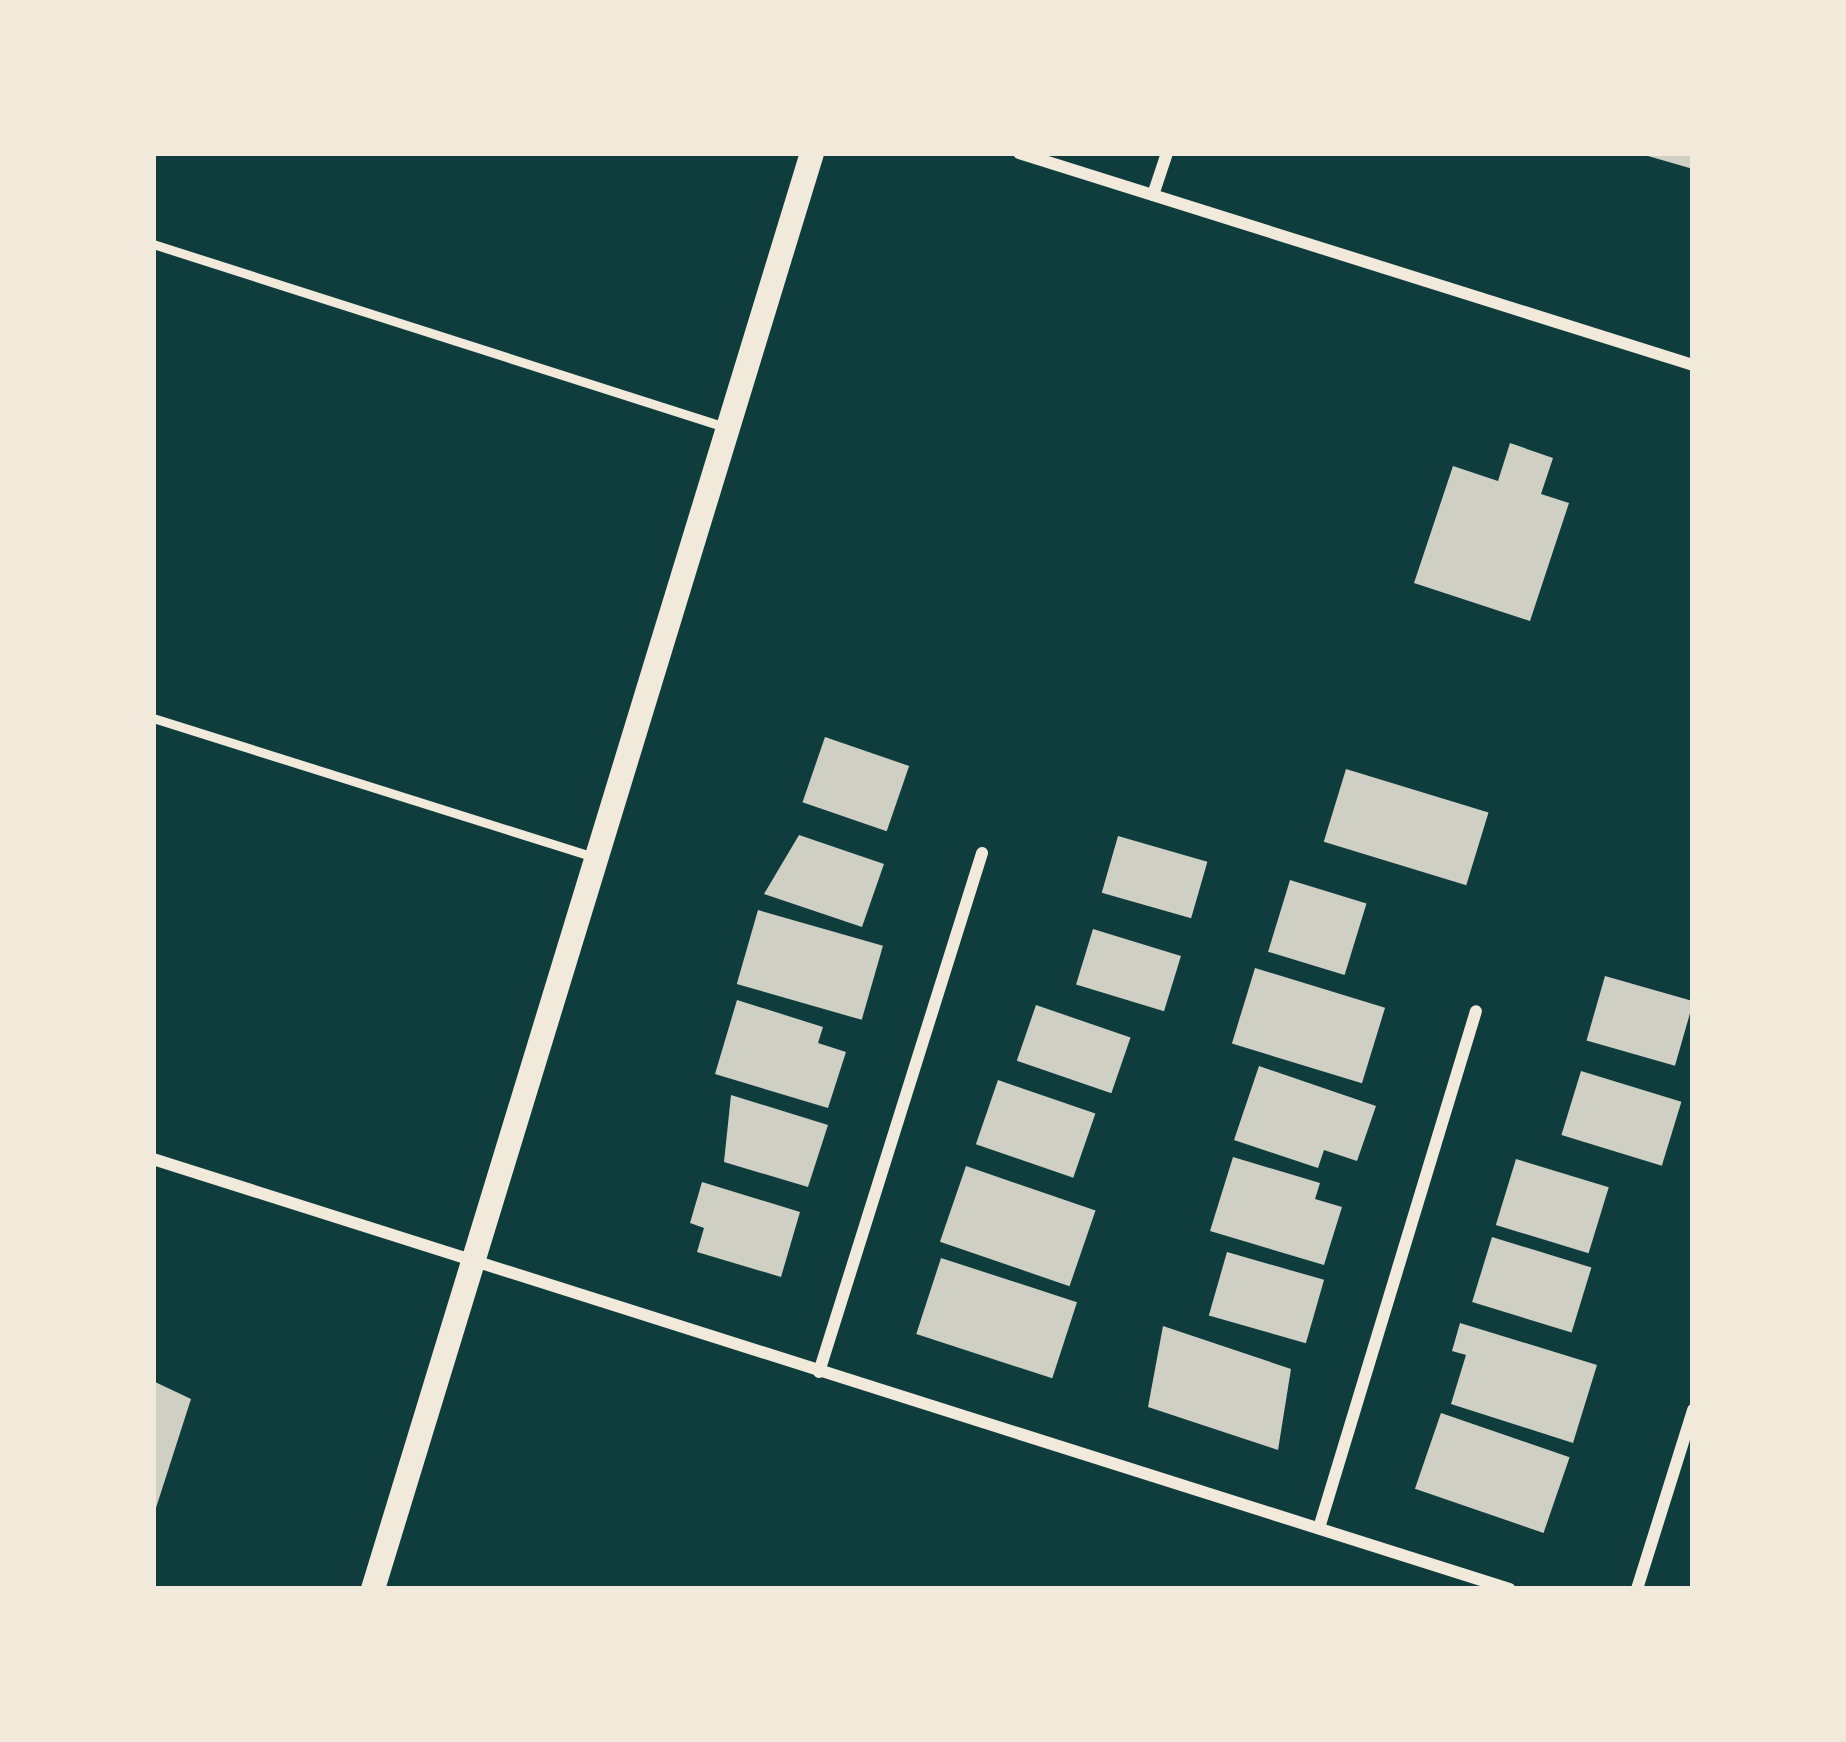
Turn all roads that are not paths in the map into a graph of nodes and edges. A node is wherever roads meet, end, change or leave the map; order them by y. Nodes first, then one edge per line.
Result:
1 (812, 153) edge
2 (1019, 153) edge
3 (1167, 153) edge
4 (1154, 195) junction
5 (153, 244) edge
6 (1693, 365) edge
7 (728, 428) junction
8 (153, 718) edge
9 (982, 854) dead end
10 (596, 859) junction
11 (1476, 1011) dead end
12 (153, 1159) edge
13 (472, 1266) junction
14 (819, 1372) junction
15 (1692, 1419) edge
16 (1319, 1528) junction
17 (373, 1589) edge
18 (1510, 1589) edge
19 (1637, 1589) edge

1 - 7 main road
2 - 4 street
3 - 4 street
4 - 6 street
5 - 7 lane
7 - 10 main road
8 - 10 lane
9 - 14 street
10 - 13 main road
11 - 16 street
12 - 13 street
13 - 14 street
13 - 17 main road
14 - 16 street
15 - 19 street
16 - 18 street

